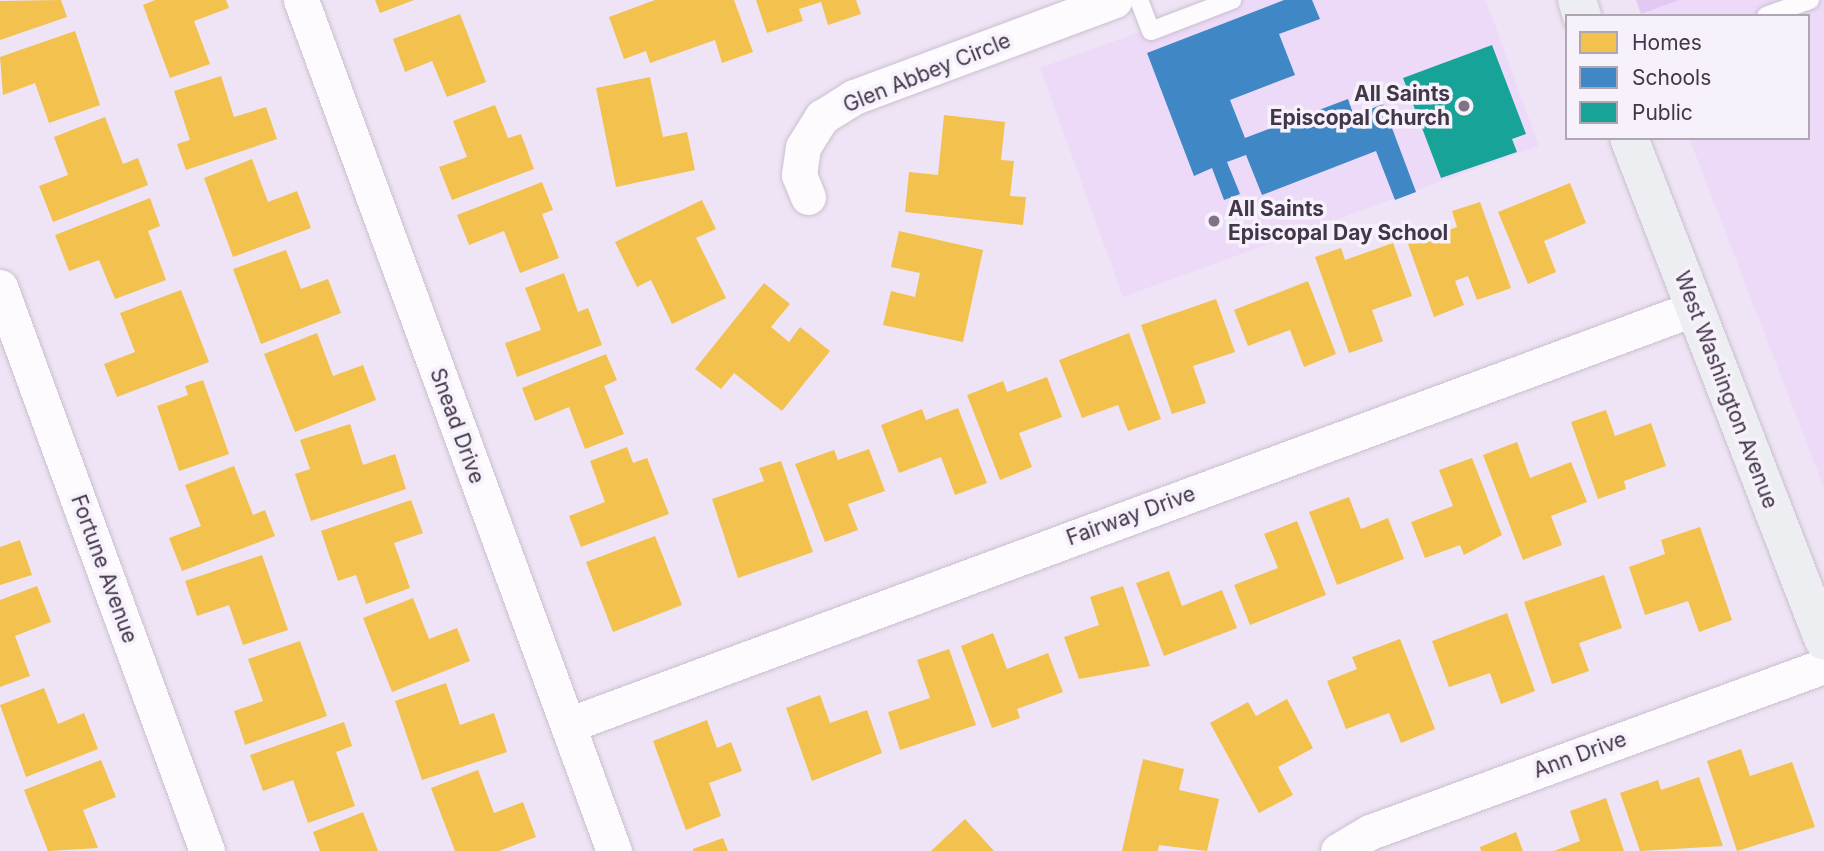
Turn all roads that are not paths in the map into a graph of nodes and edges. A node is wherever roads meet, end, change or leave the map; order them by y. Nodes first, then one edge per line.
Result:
1 (301, 0) edge
2 (1115, 0) edge
3 (1139, 0) edge
4 (1232, 0) edge
5 (1810, 0) edge
6 (1772, 14) edge
7 (1630, 140) edge
8 (808, 197) dead end
9 (0, 287) edge
10 (1695, 308) junction
11 (1824, 641) edge
12 (1824, 666) edge
13 (568, 725) junction
14 (207, 851) edge
15 (614, 851) edge
16 (1338, 851) edge

1 - 13 street, Snead Drive
2 - 8 street, Glen Abbey Circle
3 - 4 lane
5 - 6 lane
7 - 10 main road, West Washington Avenue
9 - 14 street, Fortune Avenue
10 - 11 main road, West Washington Avenue
10 - 13 street, Fairway Drive
12 - 16 street, Ann Drive
13 - 15 street, Snead Drive

